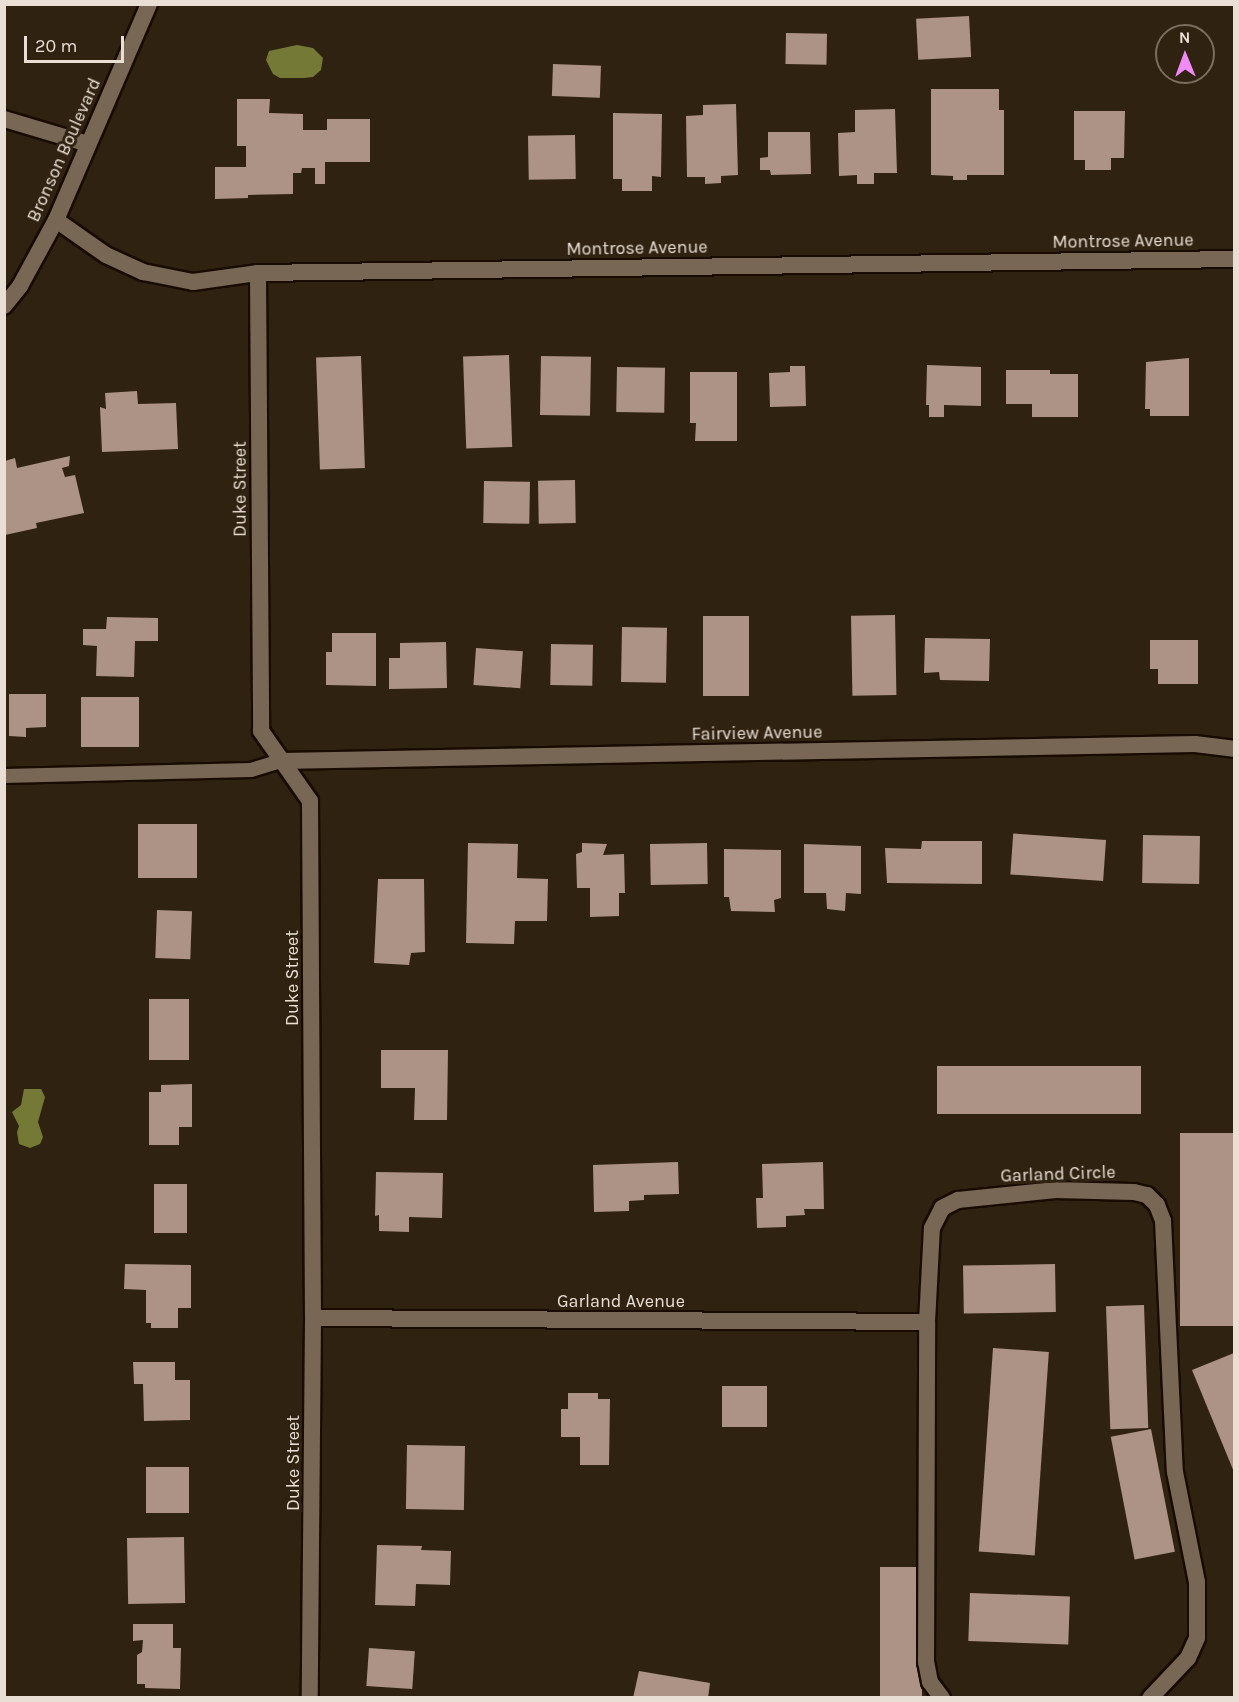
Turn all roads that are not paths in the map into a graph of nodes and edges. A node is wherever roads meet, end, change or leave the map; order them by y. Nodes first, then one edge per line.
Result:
1 (149, 4) edge
2 (4, 119) edge
3 (88, 144) junction
4 (56, 220) junction
5 (1234, 259) edge
6 (258, 273) junction
7 (4, 306) edge
8 (1234, 749) edge
9 (281, 762) junction
10 (4, 776) edge
11 (314, 1318) junction
12 (927, 1322) junction
13 (310, 1698) edge
14 (942, 1698) edge
15 (1150, 1698) edge

1 - 3 street, Bronson Boulevard
2 - 3 street
3 - 4 street, Bronson Boulevard
4 - 6 street, Montrose Avenue
4 - 7 street, Bronson Boulevard
5 - 6 street, Montrose Avenue
6 - 9 street, Duke Street
8 - 9 street, Fairview Avenue
9 - 10 lane
9 - 11 street, Duke Street
11 - 12 street, Garland Avenue
11 - 13 street, Duke Street
12 - 14 street, Garland Circle
12 - 15 street, Garland Circle

